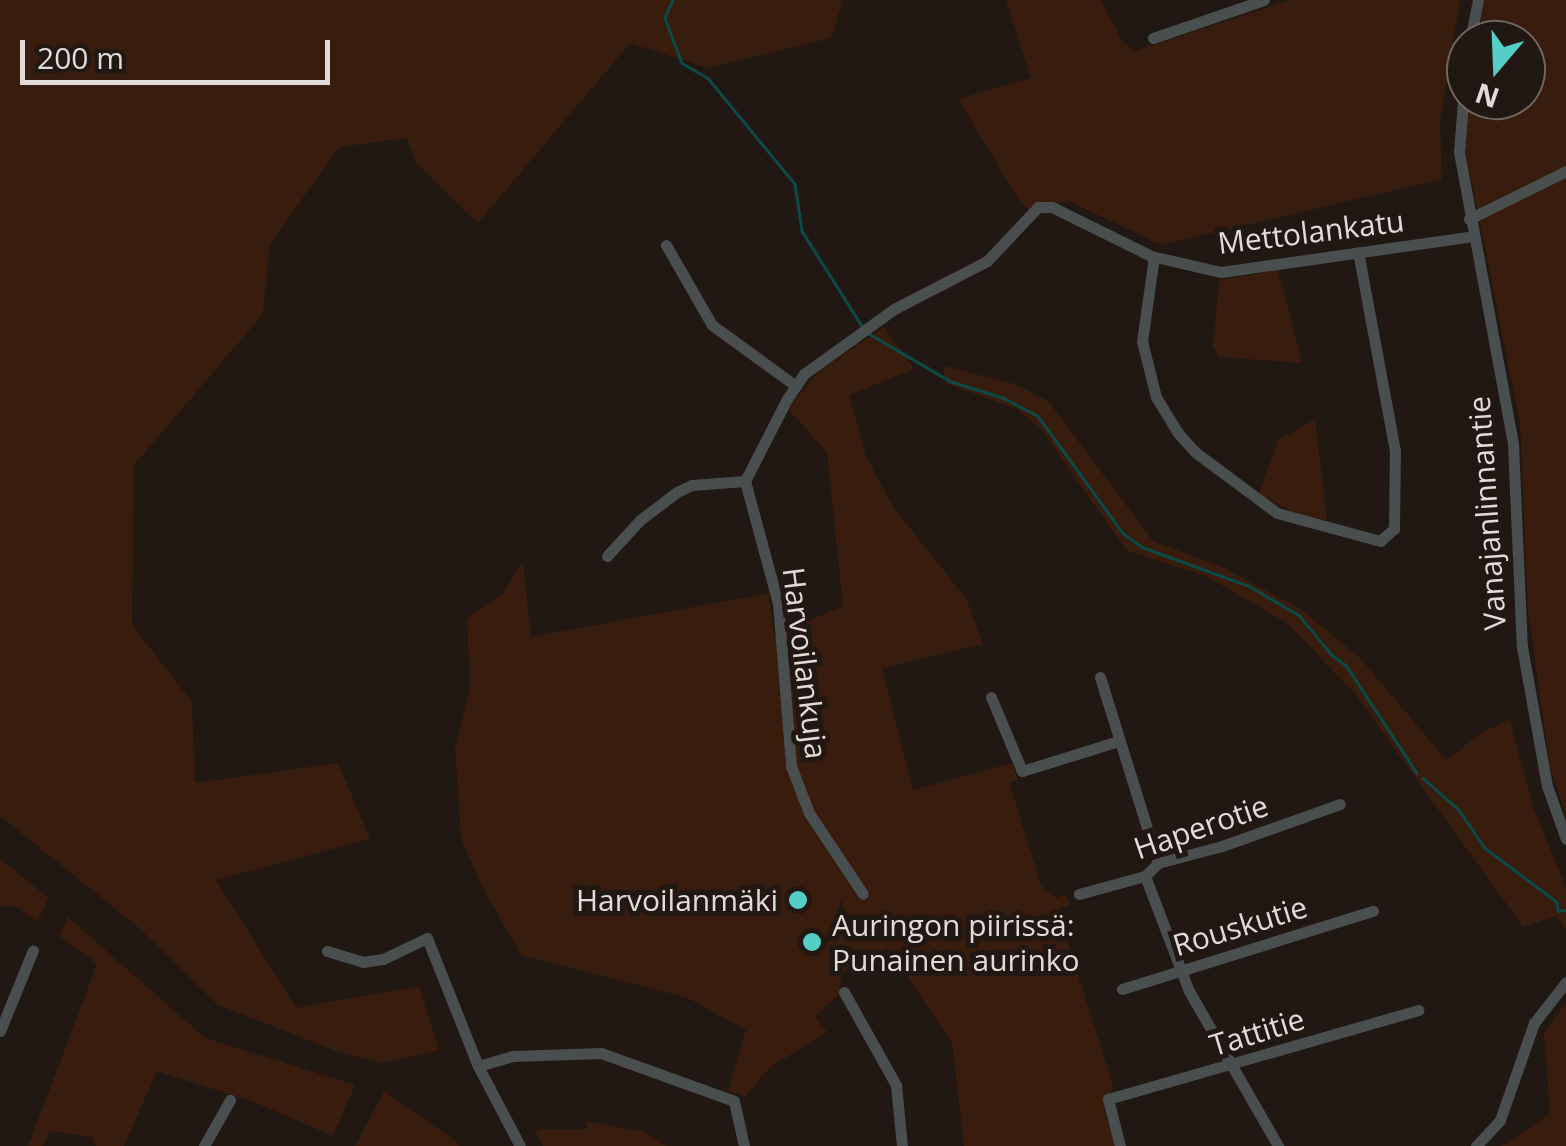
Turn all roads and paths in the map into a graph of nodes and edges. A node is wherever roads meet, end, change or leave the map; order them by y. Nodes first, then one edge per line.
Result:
1 (1264, 0) edge
2 (1153, 38) dead end
3 (1459, 120) edge
4 (1566, 171) edge
5 (1469, 219) junction
6 (1473, 236) junction
7 (666, 245) dead end
8 (1358, 252) junction
9 (1154, 257) junction
10 (796, 386) junction
11 (745, 481) junction
12 (607, 556) dead end
13 (1100, 677) dead end
14 (991, 697) dead end
15 (1119, 742) junction
16 (1340, 804) dead end
17 (1566, 840) edge
18 (1158, 863) junction
19 (1145, 876) junction
20 (863, 894) dead end
21 (1079, 894) dead end
22 (1373, 911) dead end
23 (33, 950) dead end
24 (327, 951) dead end
25 (1181, 971) junction
26 (1566, 982) edge
27 (1122, 989) dead end
28 (844, 992) dead end
29 (1419, 1010) dead end
30 (0, 1030) edge
31 (478, 1066) junction
32 (1230, 1067) junction
33 (230, 1100) dead end
34 (204, 1146) edge
35 (520, 1146) edge
36 (744, 1146) edge
37 (902, 1146) edge
38 (1120, 1146) edge
39 (1278, 1146) edge
40 (1476, 1146) edge

1 - 2 street
3 - 5 street, Vanajanlinnantie
4 - 5 street
5 - 6 street, Vanajanlinnantie
6 - 8 street, Mettolankatu
6 - 17 street, Vanajanlinnantie
7 - 10 street
8 - 9 street, Mettolankatu
8 - 9 street
9 - 10 street, Mettolankatu
10 - 11 street
11 - 12 street
11 - 20 street, Harvoilankuja
13 - 15 street
14 - 15 street
15 - 18 street
16 - 18 street, Haperotie
18 - 19 street, Haperotie
19 - 21 street, Haperotie
19 - 25 street
22 - 25 street, Rouskutie
23 - 30 street
24 - 31 street
25 - 27 street, Rouskutie
25 - 32 street
26 - 40 street
28 - 37 street
29 - 32 street, Tattitie
31 - 35 street
31 - 36 street
32 - 38 street, Tattitie
32 - 39 street
33 - 34 street

